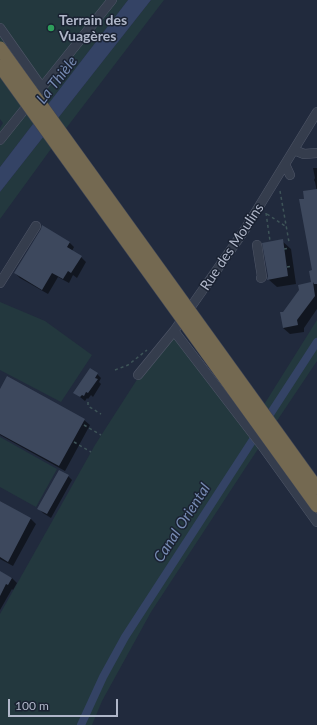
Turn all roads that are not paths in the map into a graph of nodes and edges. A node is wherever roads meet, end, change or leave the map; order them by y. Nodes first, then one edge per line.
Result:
1 (112, 0) edge
2 (0, 28) edge
3 (0, 48) edge
4 (0, 66) edge
5 (43, 87) junction
6 (316, 117) edge
7 (0, 140) edge
8 (294, 150) junction
9 (317, 153) edge
10 (285, 164) junction
11 (290, 174) dead end
12 (36, 226) dead end
13 (257, 245) dead end
14 (261, 278) dead end
15 (0, 283) edge
16 (174, 331) junction
17 (138, 375) dead end
18 (317, 488) edge
19 (317, 506) edge
20 (317, 522) edge

1 - 5 street
2 - 5 street
3 - 18 highway, bridge
4 - 19 highway, bridge
5 - 7 street
6 - 8 street, Rue des Moulins
8 - 9 street
8 - 10 street, Rue des Moulins
10 - 11 street
10 - 16 street, Rue des Moulins
12 - 15 street
13 - 14 street
16 - 17 street, Rue des Moulins
16 - 20 street

